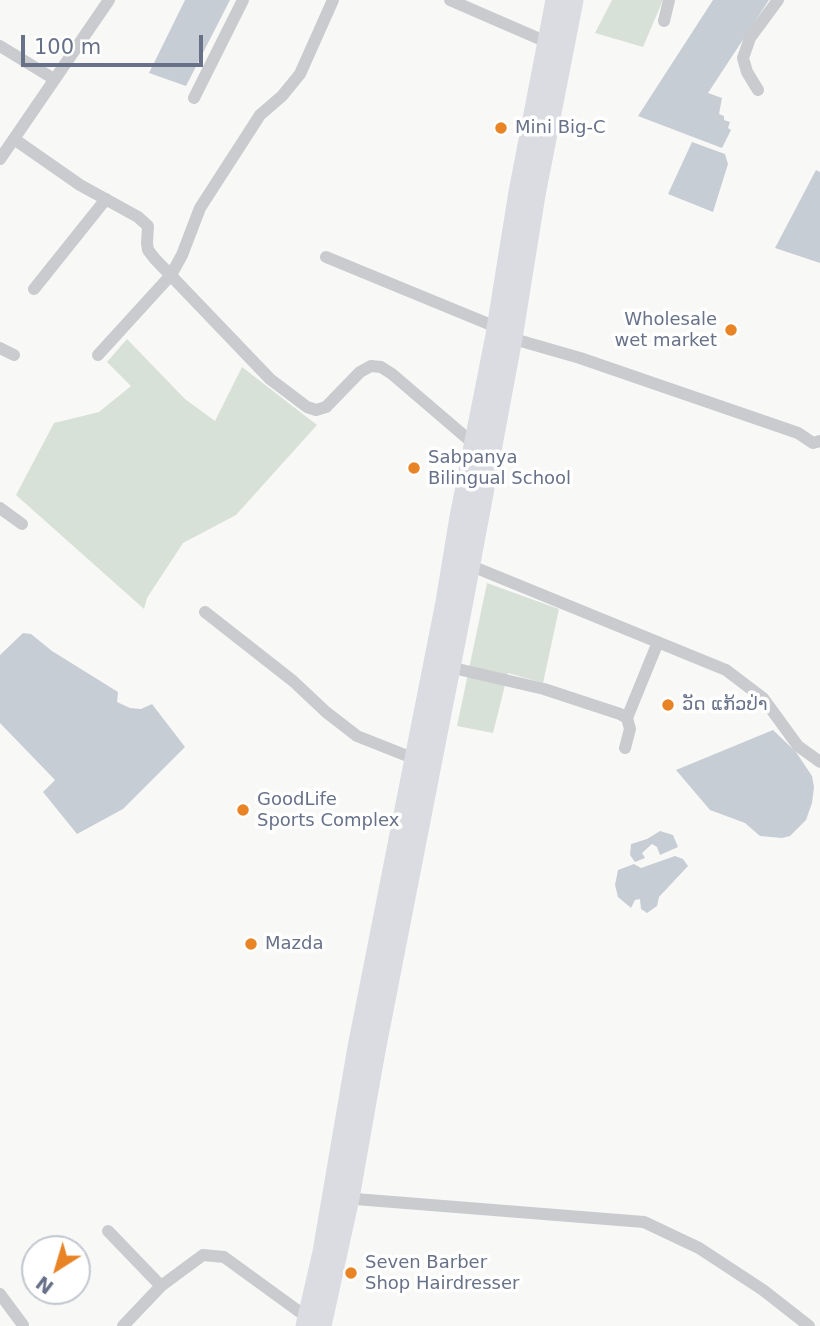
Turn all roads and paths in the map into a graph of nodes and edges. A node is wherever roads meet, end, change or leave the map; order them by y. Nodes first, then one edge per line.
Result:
1 (109, 0) edge
2 (243, 0) edge
3 (333, 0) edge
4 (450, 0) edge
5 (556, 0) edge
6 (573, 0) edge
7 (669, 0) edge
8 (778, 0) edge
9 (664, 21) dead end
10 (549, 43) junction
11 (0, 46) edge
12 (54, 79) junction
13 (758, 90) dead end
14 (194, 98) dead end
15 (14, 139) junction
16 (0, 159) edge
17 (106, 199) junction
18 (326, 257) dead end
19 (171, 275) junction
20 (34, 289) dead end
21 (501, 333) junction
22 (0, 348) edge
23 (14, 355) dead end
24 (98, 355) dead end
25 (820, 441) edge
26 (475, 445) junction
27 (0, 508) edge
28 (22, 524) dead end
29 (469, 565) junction
30 (205, 612) dead end
31 (658, 642) junction
32 (449, 667) junction
33 (627, 718) junction
34 (625, 747) dead end
35 (415, 759) junction
36 (820, 762) edge
37 (341, 1197) junction
38 (108, 1231) dead end
39 (162, 1286) junction
40 (0, 1294) edge
41 (312, 1323) edge
42 (23, 1326) edge
43 (122, 1326) edge
44 (809, 1326) edge

1 - 12 street
2 - 14 street
3 - 19 street
4 - 10 street
5 - 10 highway
6 - 21 highway
7 - 9 street
8 - 13 street
10 - 21 highway
11 - 12 street
12 - 15 street
15 - 16 street
15 - 17 street
17 - 19 street
17 - 20 street
18 - 21 street
19 - 24 street
19 - 26 street
21 - 25 street
21 - 26 highway
21 - 29 highway
22 - 23 street
26 - 35 highway
27 - 28 street
29 - 31 street
29 - 32 highway
30 - 35 street
31 - 33 street
31 - 36 street
32 - 33 street
32 - 37 highway
33 - 34 street
35 - 37 highway
37 - 41 highway
37 - 44 street
38 - 39 street
39 - 41 street
39 - 43 street
40 - 42 street

